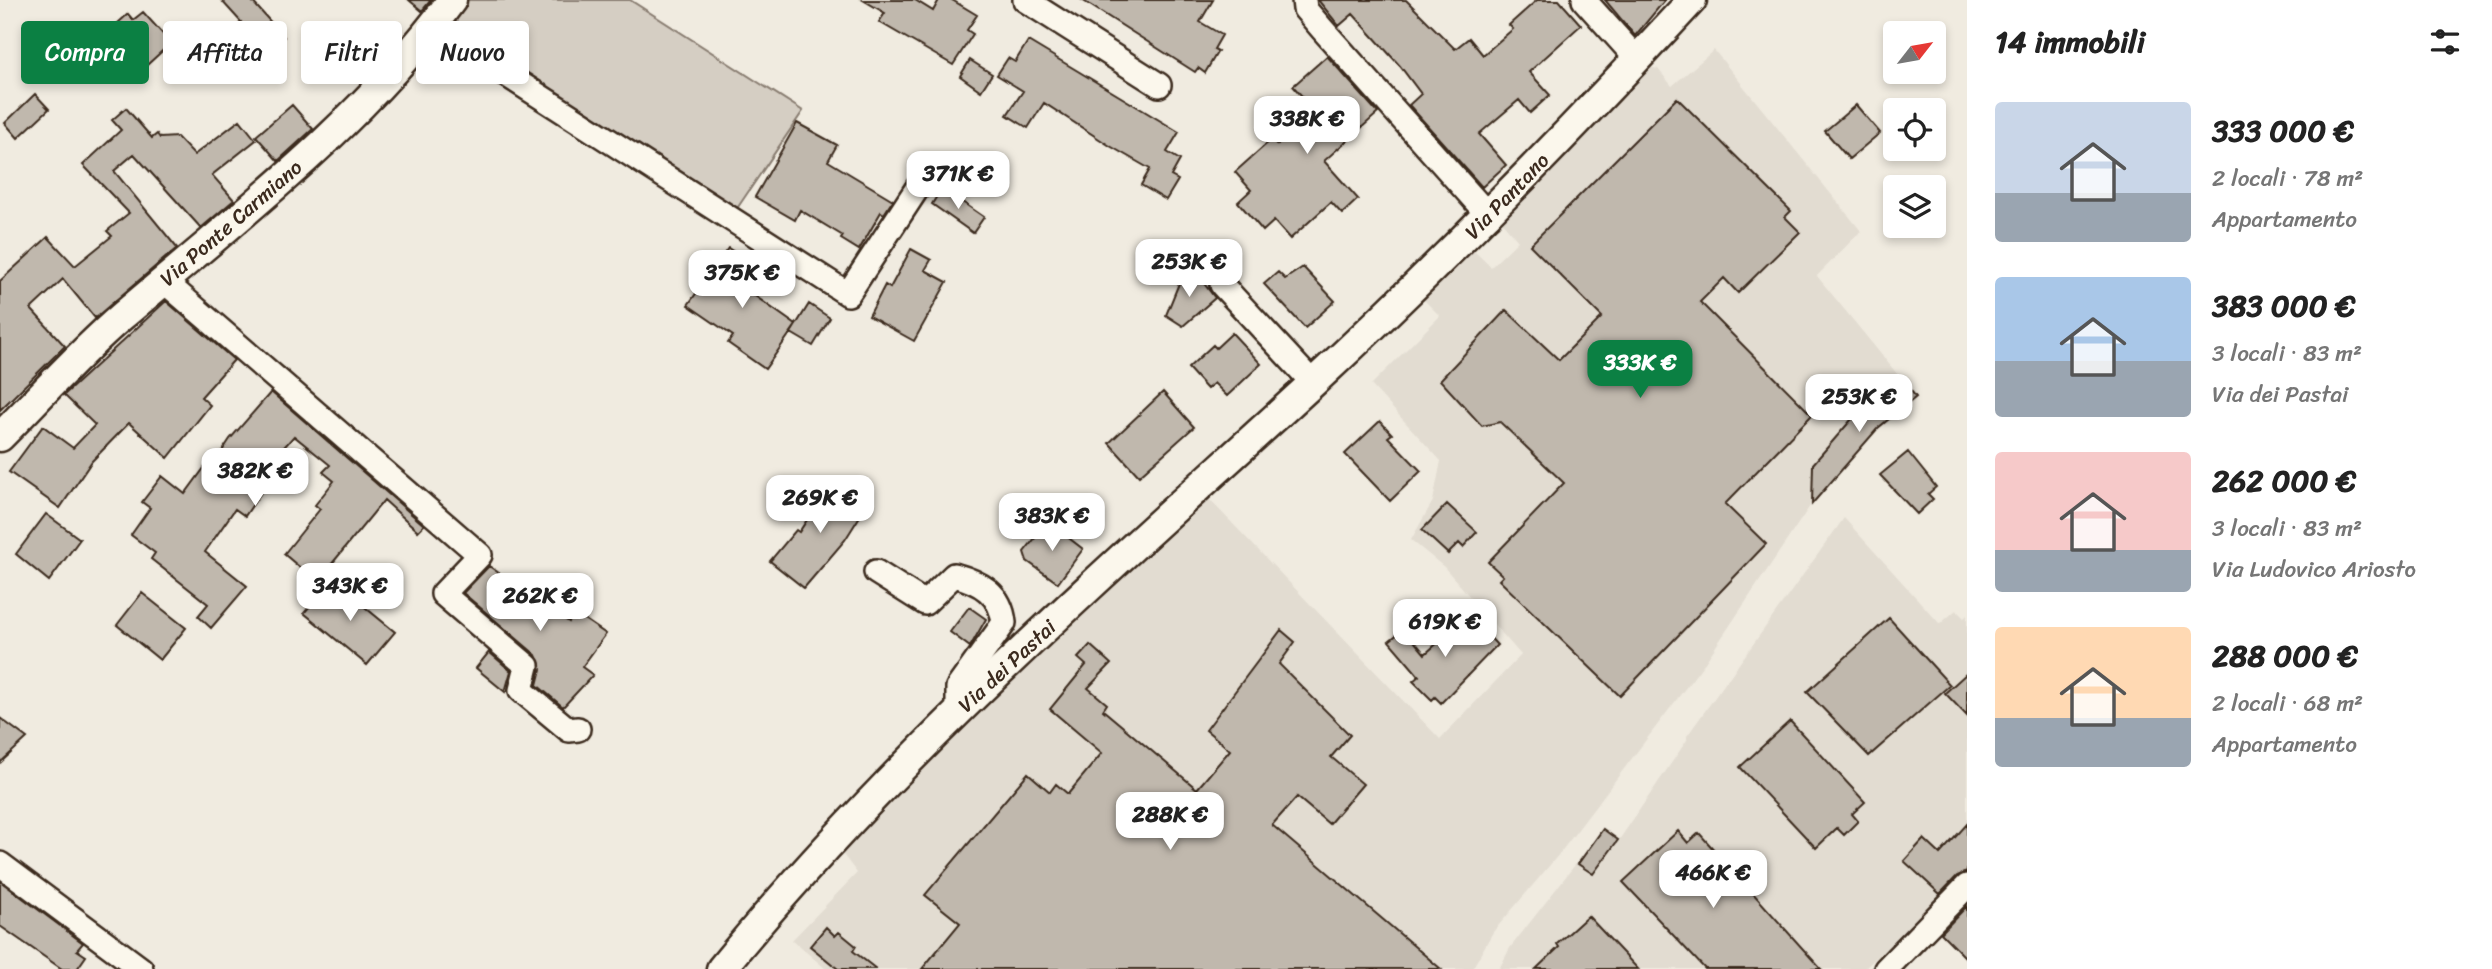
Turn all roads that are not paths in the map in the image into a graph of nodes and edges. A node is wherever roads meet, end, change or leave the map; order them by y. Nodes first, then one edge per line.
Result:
1 (452, 0) edge
2 (1025, 0) edge
3 (1304, 0) edge
4 (1584, 0) edge
5 (1692, 0) edge
6 (436, 21) edge
7 (416, 44) edge
8 (1637, 60) junction
9 (521, 84) edge
10 (1159, 85) dead end
11 (922, 181) dead end
12 (1489, 216) junction
13 (165, 282) junction
14 (1222, 285) dead end
15 (1313, 383) junction
16 (0, 437) edge
17 (876, 572) dead end
18 (958, 713) junction
19 (578, 729) dead end
20 (0, 864) edge
21 (1967, 886) edge
22 (141, 969) edge
23 (721, 969) edge
24 (1886, 969) edge

1 - 6 street, Via Ponte Carmiano
2 - 10 street
3 - 12 street
4 - 8 street
5 - 8 street, Via Pantano
7 - 13 street, Via Ponte Carmiano
8 - 12 street, Via Pantano
9 - 11 street
12 - 15 street, Via Pantano
13 - 16 street, Via Ponte Carmiano
13 - 19 street
14 - 15 street
15 - 18 street, Via dei Pastai
17 - 18 street
18 - 23 street, Via dei Pastai
20 - 22 street
21 - 24 street

